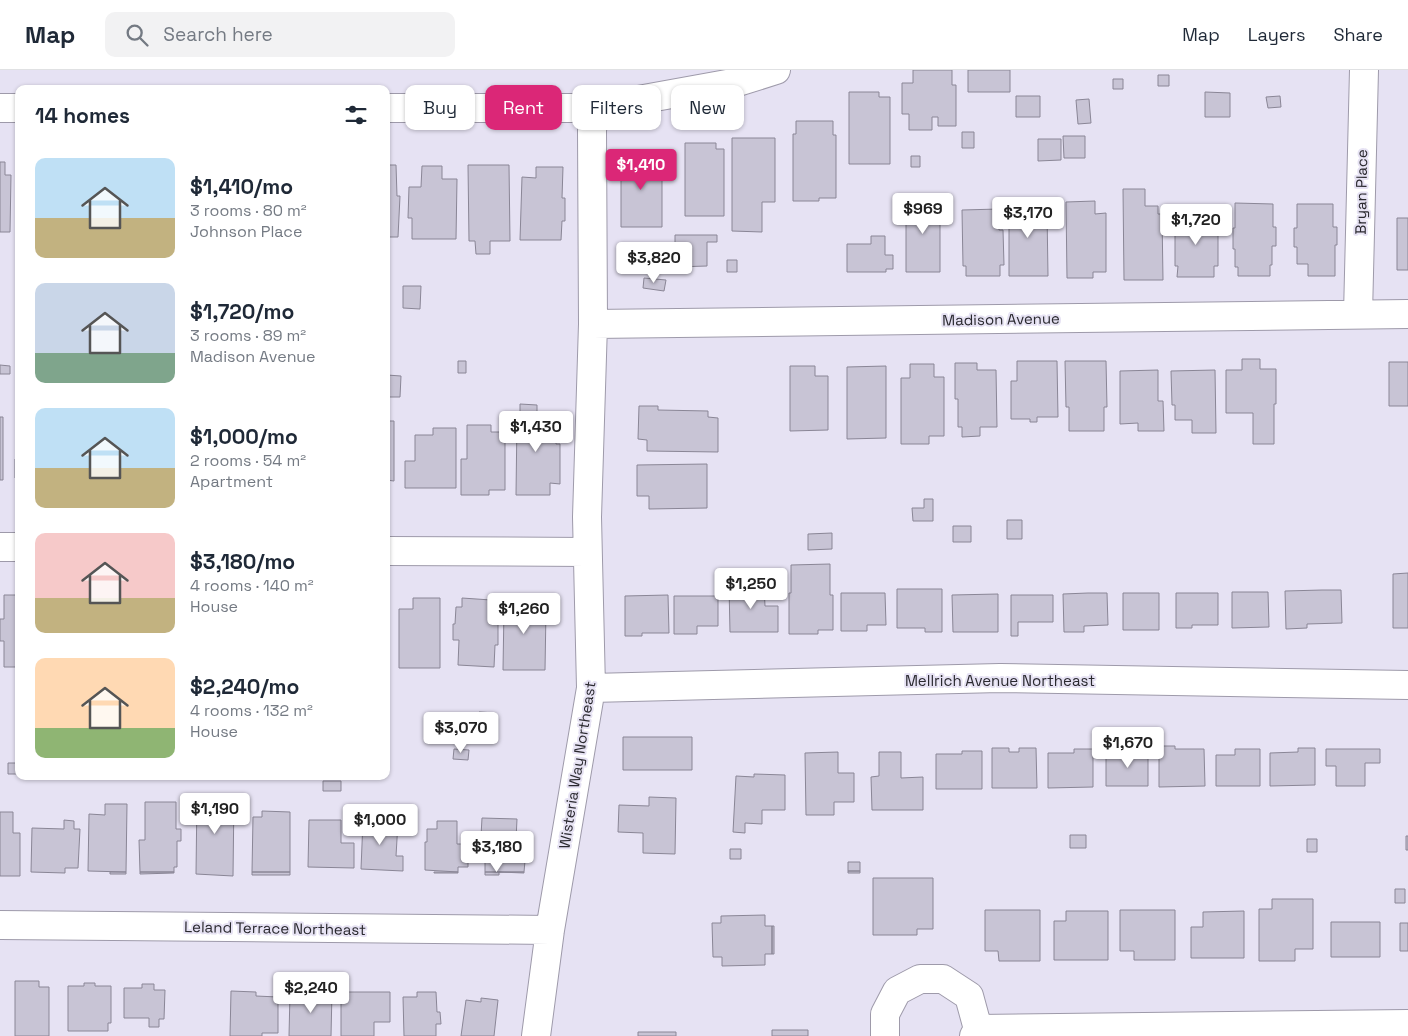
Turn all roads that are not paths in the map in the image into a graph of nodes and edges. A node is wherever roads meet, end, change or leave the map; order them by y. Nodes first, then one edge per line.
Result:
1 (776, 70) edge
2 (1364, 70) edge
3 (661, 96) edge
4 (0, 108) edge
5 (15, 108) edge
6 (390, 108) edge
7 (572, 108) edge
8 (592, 130) edge
9 (1358, 314) junction
10 (1408, 314) edge
11 (593, 324) junction
12 (0, 547) edge
13 (15, 547) edge
14 (390, 551) edge
15 (587, 552) junction
16 (1408, 685) edge
17 (591, 688) junction
18 (0, 925) edge
19 (550, 930) junction
20 (1408, 1024) edge
21 (976, 1032) edge
22 (536, 1036) edge
23 (885, 1036) edge

1 - 3 street
2 - 9 street, Bryan Place
4 - 5 street
6 - 7 street
8 - 11 street, Wisteria Way Northeast
9 - 10 street, Madison Avenue
9 - 11 street, Madison Avenue
11 - 15 street, Wisteria Way Northeast
12 - 13 street
14 - 15 street
15 - 17 street, Wisteria Way Northeast
16 - 17 street, Mellrich Avenue Northeast
17 - 19 street, Wisteria Way Northeast
18 - 19 street, Leland Terrace Northeast
19 - 22 street, Wisteria Way Northeast
20 - 21 street
21 - 23 street

